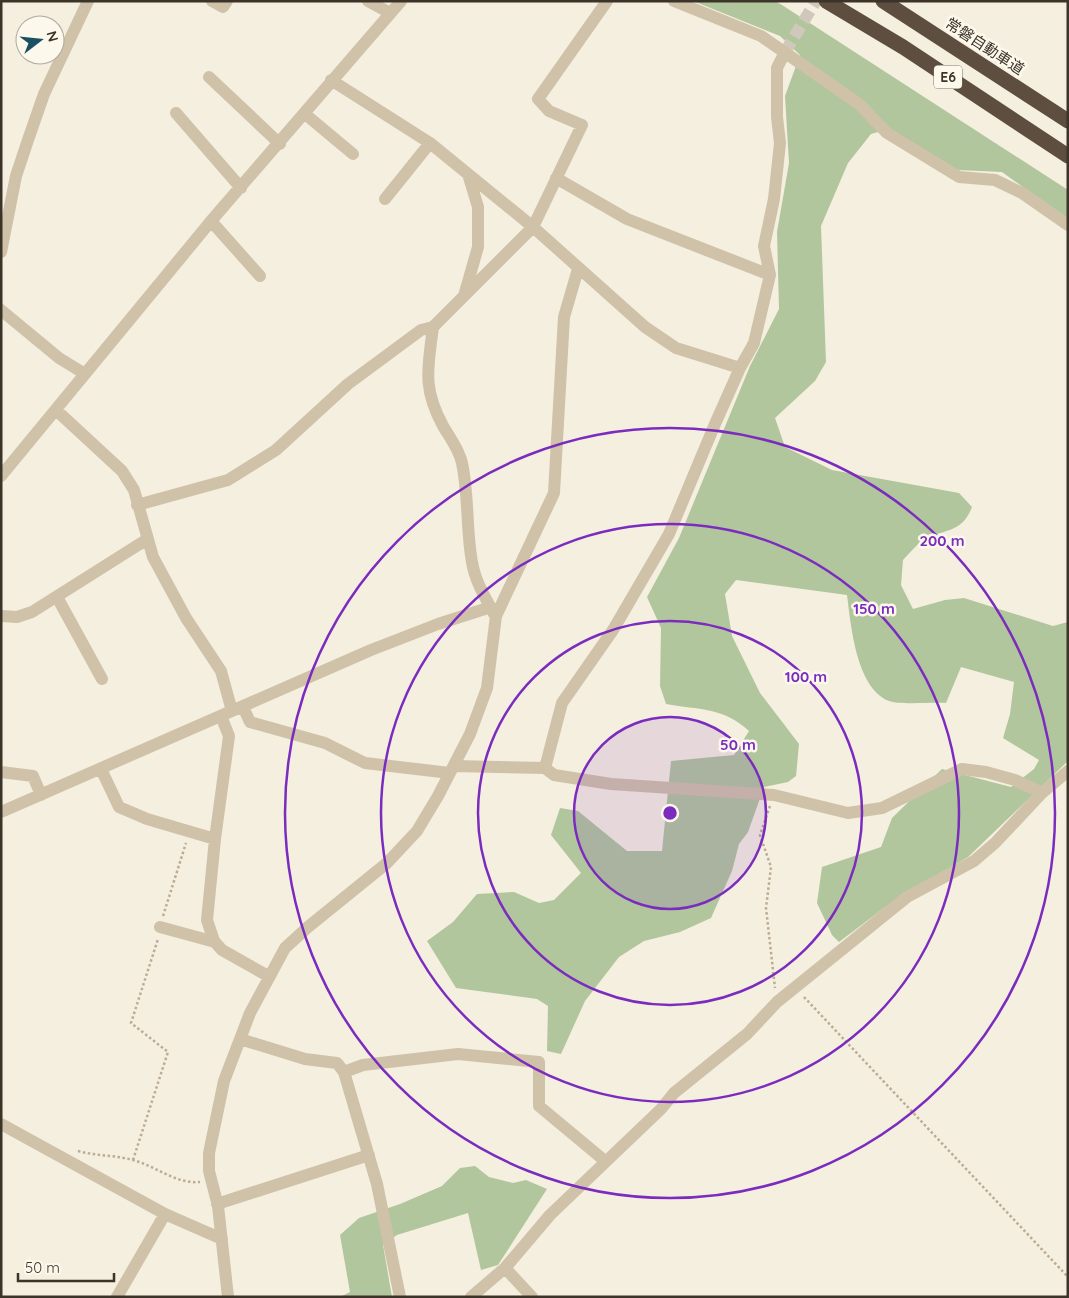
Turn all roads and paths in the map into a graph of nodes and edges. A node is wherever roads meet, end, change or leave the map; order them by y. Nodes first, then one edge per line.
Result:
1 (88, 1) edge
2 (212, 1) edge
3 (227, 1) edge
4 (368, 1) edge
5 (401, 1) edge
6 (607, 1) edge
7 (674, 1) edge
8 (826, 1) edge
9 (883, 1) edge
10 (390, 13) junction
11 (785, 52) junction
12 (209, 77) dead end
13 (332, 80) junction
14 (176, 113) dead end
15 (304, 114) junction
16 (1068, 121) edge
17 (430, 143) junction
18 (280, 144) junction
19 (354, 154) dead end
20 (1068, 156) edge
21 (468, 174) junction
22 (556, 178) junction
23 (241, 188) junction
24 (386, 199) dead end
25 (211, 221) junction
26 (1068, 225) edge
27 (533, 227) junction
28 (1, 252) edge
29 (578, 269) junction
30 (770, 275) junction
31 (260, 276) dead end
32 (464, 296) junction
33 (1, 310) edge
34 (433, 326) junction
35 (740, 368) junction
36 (85, 374) junction
37 (56, 410) junction
38 (1, 476) edge
39 (137, 505) junction
40 (146, 540) junction
41 (57, 597) junction
42 (493, 612) junction
43 (1, 616) edge
44 (102, 679) dead end
45 (232, 711) junction
46 (545, 768) junction
47 (101, 769) junction
48 (452, 770) junction
49 (1068, 771) edge
50 (1, 772) edge
51 (1042, 793) junction
52 (41, 795) junction
53 (774, 795) junction
54 (1, 812) edge
55 (189, 832) junction
56 (215, 839) junction
57 (160, 926) junction
58 (215, 942) junction
59 (268, 976) junction
60 (794, 987) junction
61 (777, 1002) junction
62 (240, 1039) junction
63 (344, 1072) junction
64 (1, 1124) edge
65 (77, 1150) dead end
66 (369, 1155) junction
67 (133, 1160) junction
68 (605, 1161) junction
69 (211, 1180) junction
70 (217, 1204) junction
71 (165, 1214) junction
72 (222, 1239) junction
73 (505, 1268) junction
74 (1068, 1277) edge
75 (117, 1297) edge
76 (228, 1297) edge
77 (400, 1297) edge
78 (471, 1297) edge
79 (532, 1297) edge

1 - 28 street
2 - 3 street
4 - 10 street
5 - 10 street
6 - 22 street
7 - 11 street
8 - 20 highway, E6
9 - 16 highway, 常磐自動車道 / E6
10 - 13 street
11 - 26 street
11 - 30 street
12 - 18 street
13 - 15 street
13 - 17 street
14 - 23 street
15 - 18 street
15 - 19 street
17 - 21 street
17 - 24 street
18 - 23 street
21 - 27 street
21 - 32 street
22 - 27 street
22 - 30 street
23 - 25 street
25 - 31 street
25 - 36 street
27 - 29 street
27 - 32 street
29 - 35 street
29 - 42 street
30 - 35 street
32 - 34 street
33 - 36 street
34 - 39 street
34 - 42 street
35 - 46 street
36 - 37 street
37 - 38 street
37 - 39 street
39 - 40 street
40 - 41 street
40 - 45 street
41 - 43 street
41 - 44 street
42 - 45 street
42 - 48 street
45 - 47 street
45 - 48 street
45 - 56 street
46 - 48 street
46 - 53 street
47 - 52 street
47 - 55 street
48 - 59 street
49 - 51 street
50 - 52 street
51 - 53 street
51 - 60 street
52 - 54 street
53 - 61 path
55 - 56 street
55 - 57 path
56 - 58 street
57 - 58 street
57 - 67 path
58 - 59 street
59 - 62 street
60 - 61 street
60 - 74 path
61 - 68 street
62 - 63 street
62 - 69 street
63 - 66 street
63 - 68 street
64 - 71 street
65 - 67 path
66 - 70 street
66 - 77 street
67 - 69 path
68 - 73 street
69 - 70 street
70 - 72 street
71 - 72 street
71 - 75 street
72 - 76 street
73 - 78 street
73 - 79 street

